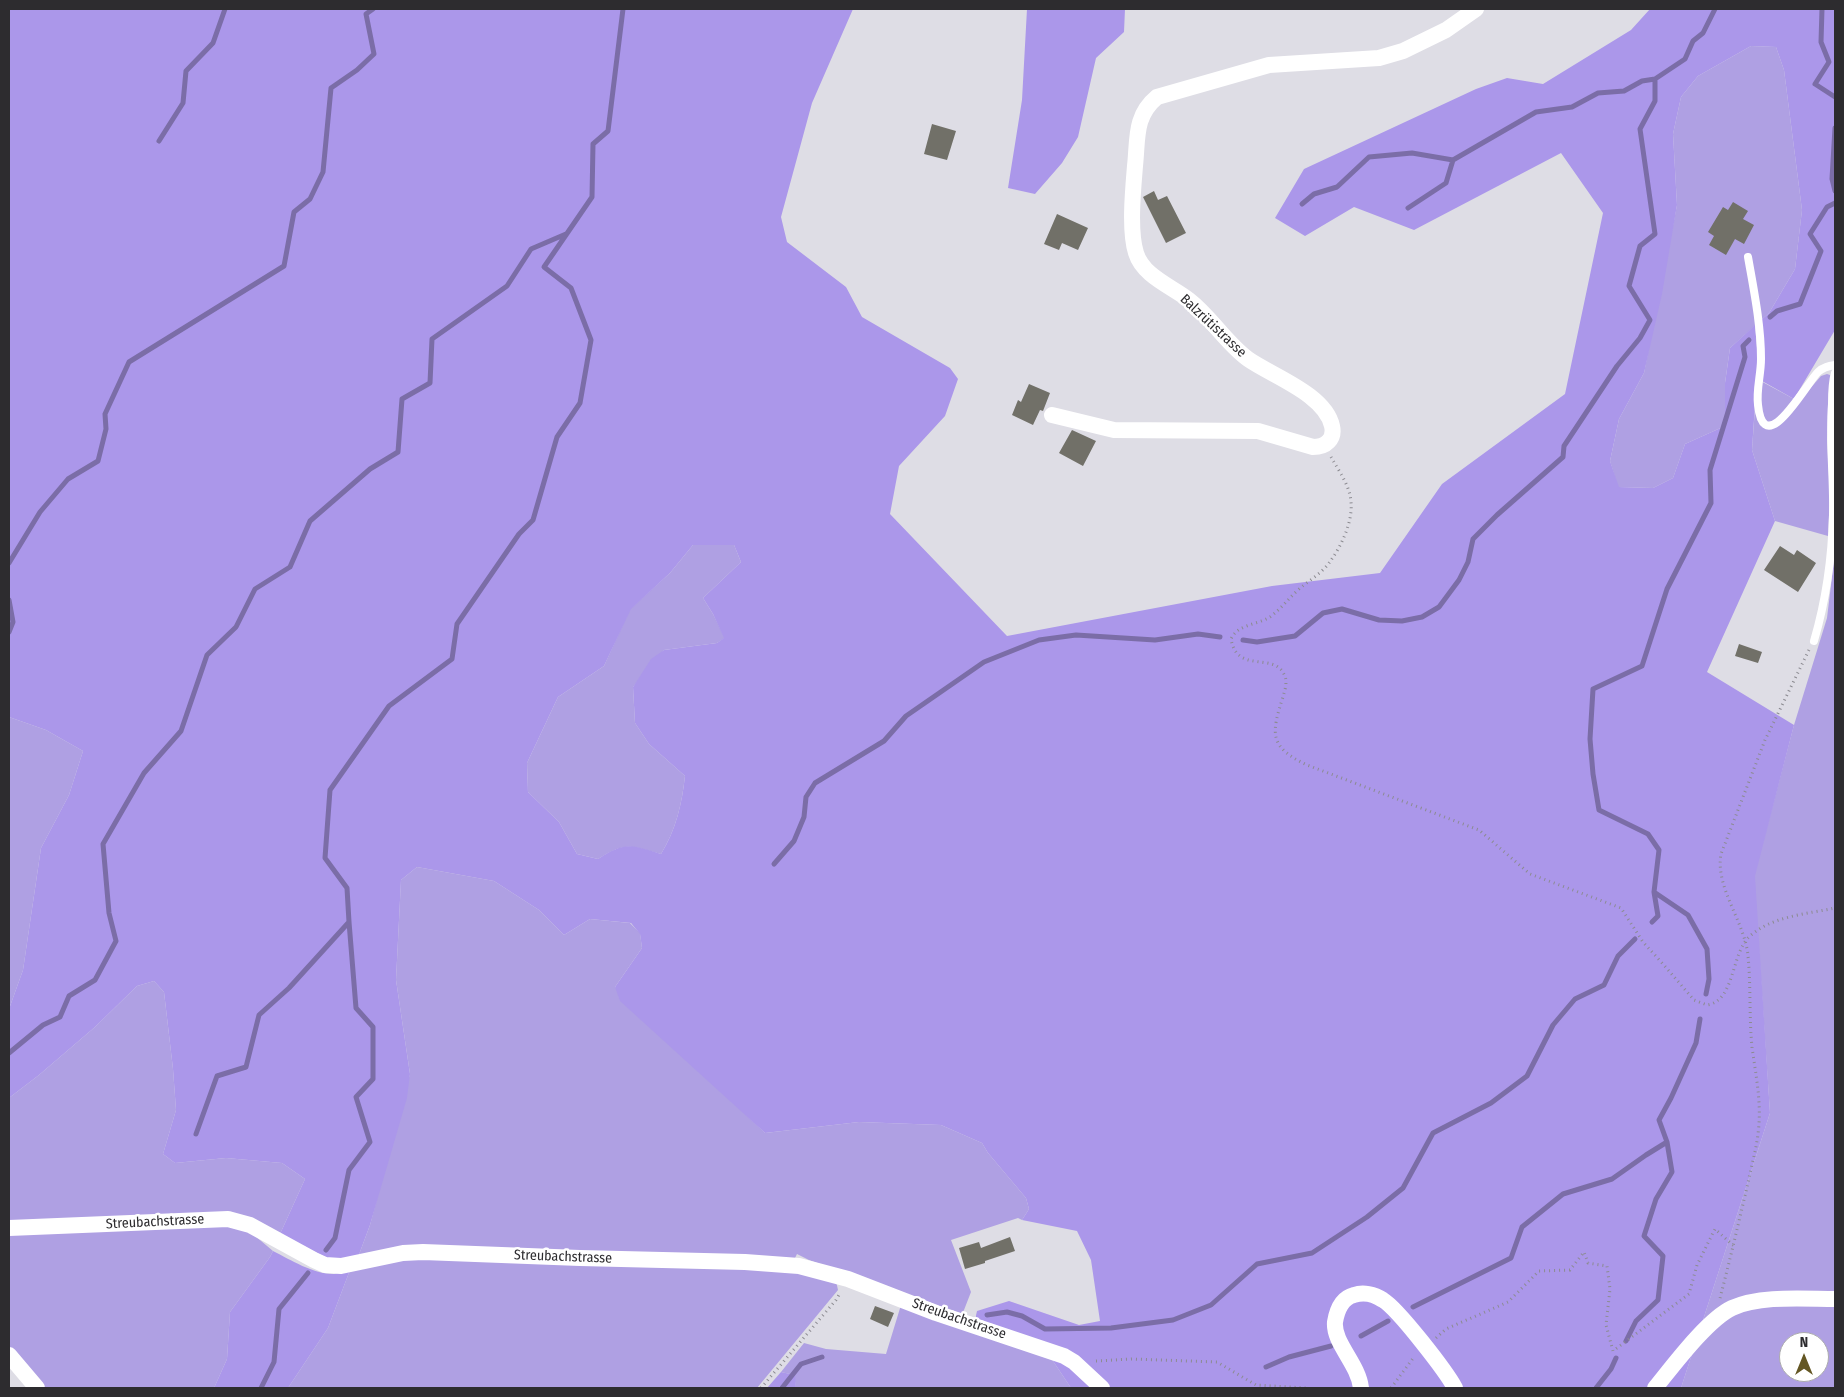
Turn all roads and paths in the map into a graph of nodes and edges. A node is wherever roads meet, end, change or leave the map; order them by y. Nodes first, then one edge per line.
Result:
1 (1476, 9) edge
2 (1748, 257) dead end
3 (1835, 366) edge
4 (1835, 373) edge
5 (1052, 415) dead end
6 (1324, 446) junction
7 (1814, 641) joint
8 (1835, 908) edge
9 (1745, 941) junction
10 (9, 1228) edge
11 (1734, 1246) junction
12 (848, 1279) junction
13 (1835, 1299) edge
14 (1714, 1320) junction
15 (1425, 1347) junction
16 (9, 1355) edge
17 (1074, 1362) junction
18 (37, 1388) edge
19 (761, 1388) edge
20 (1102, 1388) edge
21 (1306, 1388) edge
22 (1361, 1388) edge
23 (1391, 1388) edge
24 (1455, 1388) edge
25 (1655, 1388) edge

1 - 6 street, Balzrütistrasse
2 - 3 lane
4 - 7 lane
5 - 6 street
6 - 9 path
7 - 9 path
8 - 9 path
9 - 11 path
10 - 12 street, Streubachstrasse
11 - 14 path
11 - 15 path
12 - 17 street, Streubachstrasse
12 - 19 path
13 - 14 street
14 - 25 street
15 - 22 street
15 - 23 path
15 - 24 street
16 - 18 street
17 - 20 street, Streubachstrasse
17 - 21 path

